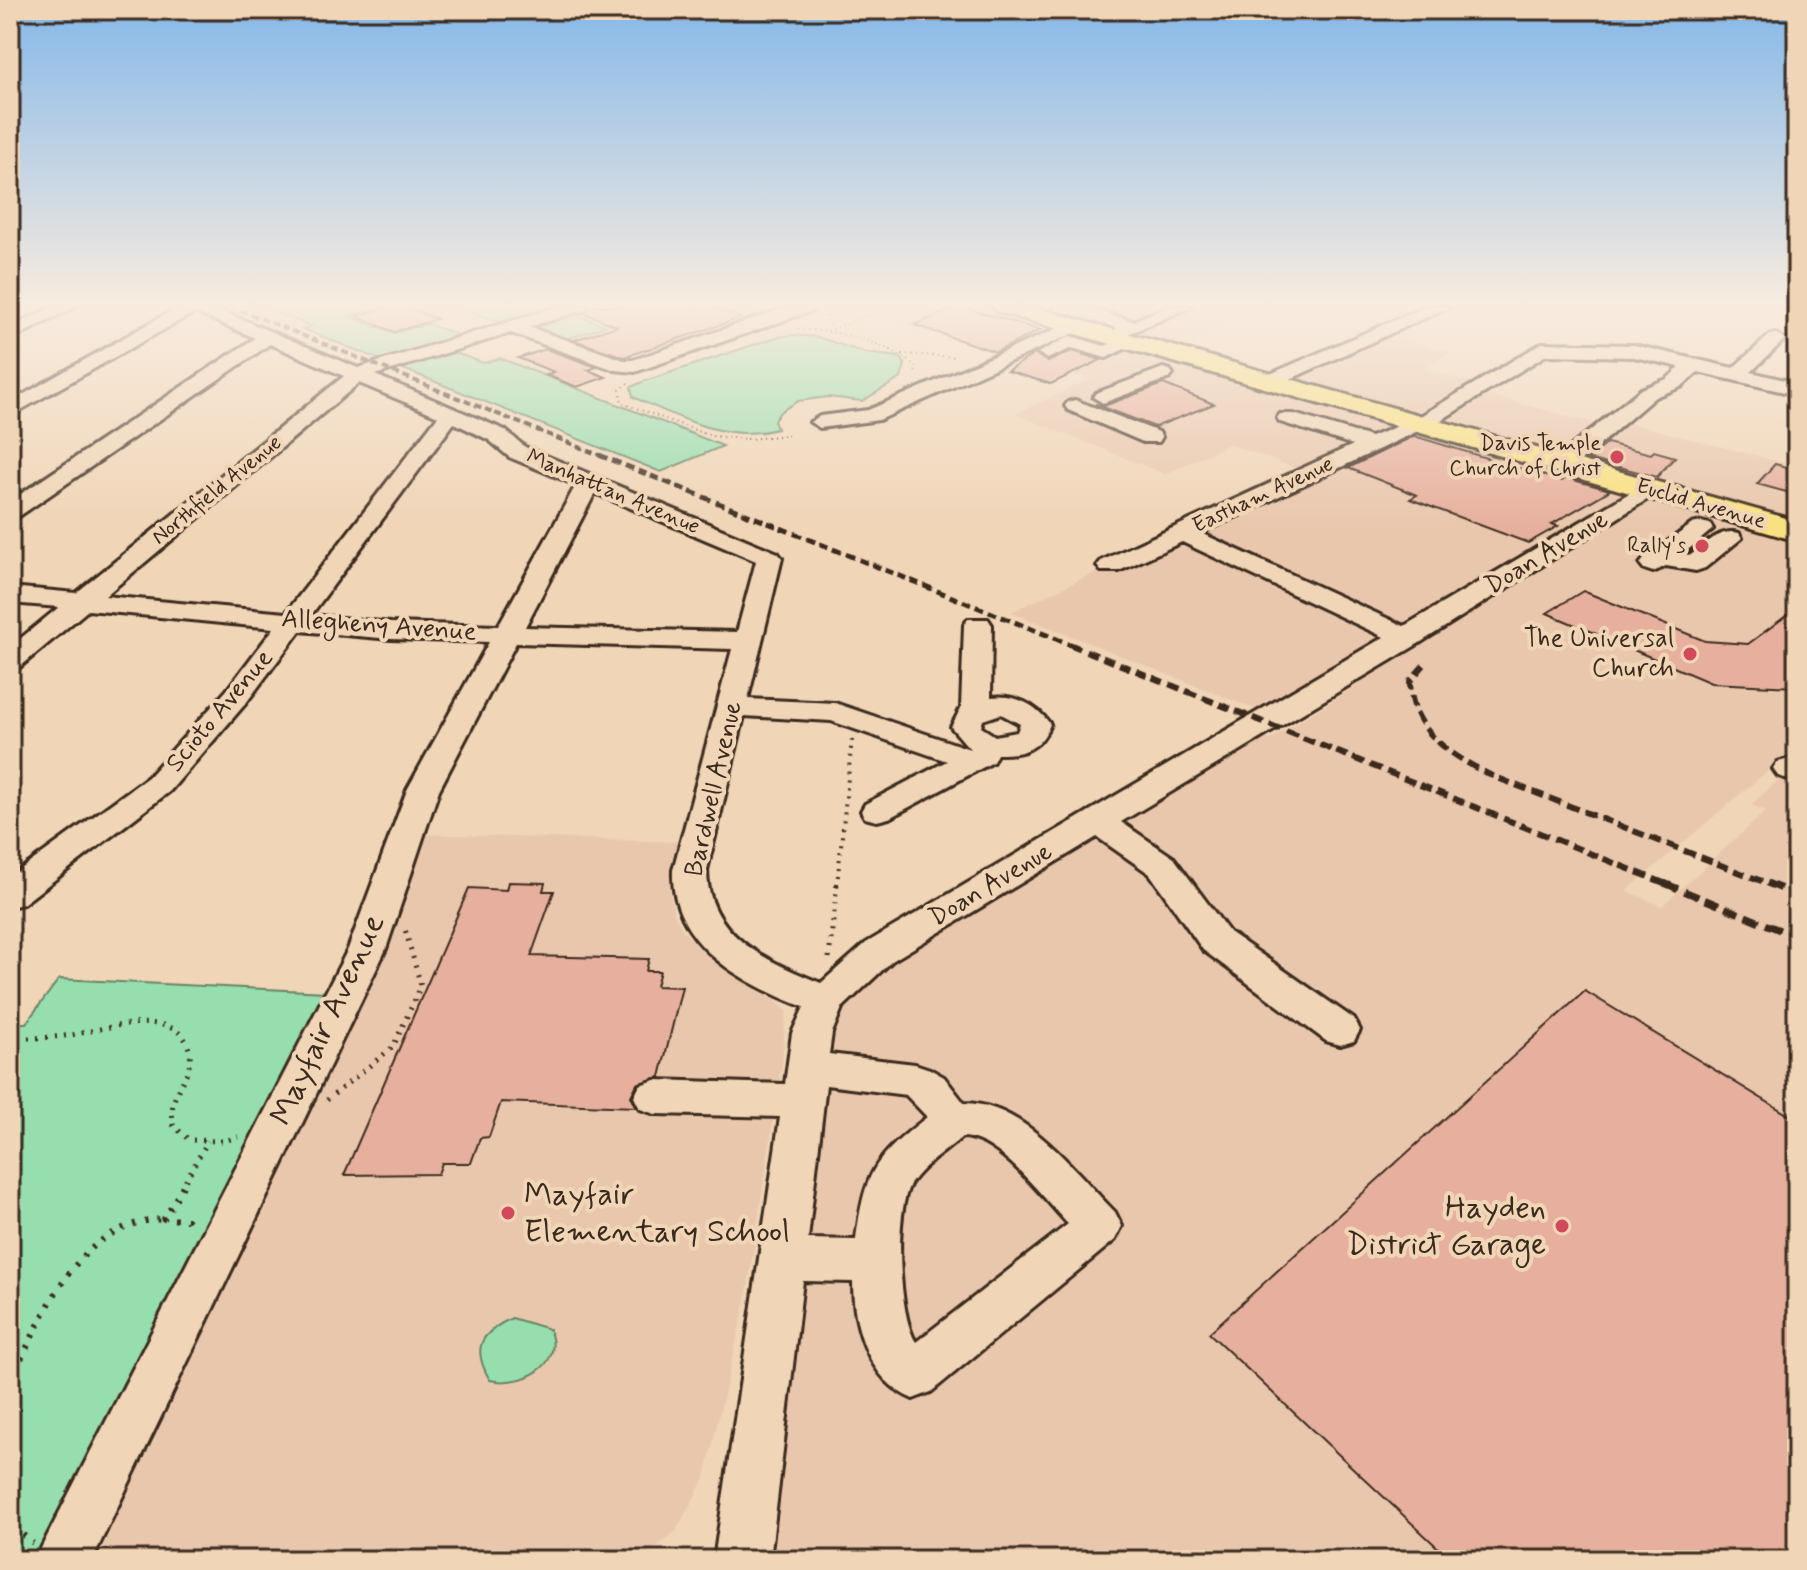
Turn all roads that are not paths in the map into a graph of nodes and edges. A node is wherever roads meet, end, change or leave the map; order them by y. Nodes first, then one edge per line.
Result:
1 (64, 379) edge
2 (206, 379) edge
3 (352, 379) edge
4 (370, 379) edge
5 (955, 379) edge
6 (1149, 379) edge
7 (1260, 379) edge
8 (1274, 379) edge
9 (1490, 379) edge
10 (1678, 379) edge
11 (1755, 379) edge
12 (1268, 382) junction
13 (1797, 389) edge
14 (10, 410) edge
15 (450, 414) junction
16 (1287, 418) dead end
17 (820, 422) dead end
18 (1418, 424) junction
19 (1151, 437) dead end
20 (1371, 444) junction
21 (1562, 465) junction
22 (590, 481) junction
23 (1651, 490) junction
24 (10, 512) edge
25 (1701, 529) dead end
26 (1797, 531) edge
27 (1182, 533) junction
28 (1730, 538) dead end
29 (769, 558) joint
30 (1110, 566) dead end
31 (10, 595) edge
32 (81, 602) junction
33 (293, 620) junction
34 (978, 625) dead end
35 (505, 634) junction
36 (1408, 638) junction
37 (749, 641) junction
38 (10, 661) edge
39 (732, 707) junction
40 (976, 710) junction
41 (986, 753) junction
42 (877, 811) dead end
43 (1097, 822) junction
44 (10, 895) edge
45 (826, 1000) junction
46 (1340, 1030) dead end
47 (805, 1084) junction
48 (655, 1097) dead end
49 (953, 1120) junction
50 (782, 1259) junction
51 (876, 1262) junction
52 (49, 1552) edge
53 (742, 1560) edge

1 - 14 street
2 - 24 street
3 - 32 street, Northfield Avenue
4 - 15 street, Manhattan Avenue
5 - 17 street
6 - 19 street
7 - 12 main road, Euclid Avenue
8 - 12 street
9 - 18 street, Eastham Avenue
10 - 21 street
11 - 13 street, Eastham Avenue
12 - 18 main road, Euclid Avenue
15 - 22 street, Manhattan Avenue
15 - 33 street, Scioto Avenue
16 - 20 street
18 - 20 street, Eastham Avenue
18 - 21 main road, Euclid Avenue
20 - 27 street, Eastham Avenue
21 - 23 main road, Euclid Avenue
22 - 29 street, Manhattan Avenue
22 - 35 street, Mayfair Avenue
23 - 26 main road, Euclid Avenue
23 - 36 street, Doan Avenue
25 - 28 street
27 - 30 street, Eastham Avenue
27 - 36 street
29 - 37 street, Bardwell Avenue
31 - 32 street, Allegheny Avenue
32 - 33 street, Allegheny Avenue
32 - 38 street, Northfield Avenue
33 - 35 street, Allegheny Avenue
33 - 44 street, Scioto Avenue
34 - 40 street
35 - 37 street, Allegheny Avenue
35 - 52 street, Mayfair Avenue
36 - 43 street, Doan Avenue
37 - 39 street, Bardwell Avenue
39 - 41 street
39 - 45 street, Bardwell Avenue
40 - 41 street
40 - 41 street
41 - 42 street
43 - 45 street, Doan Avenue
43 - 46 street
45 - 47 street, Doan Avenue
47 - 48 street
47 - 49 street
47 - 50 street, Doan Avenue
49 - 51 street
49 - 51 street
50 - 51 street
50 - 53 street, Doan Avenue

